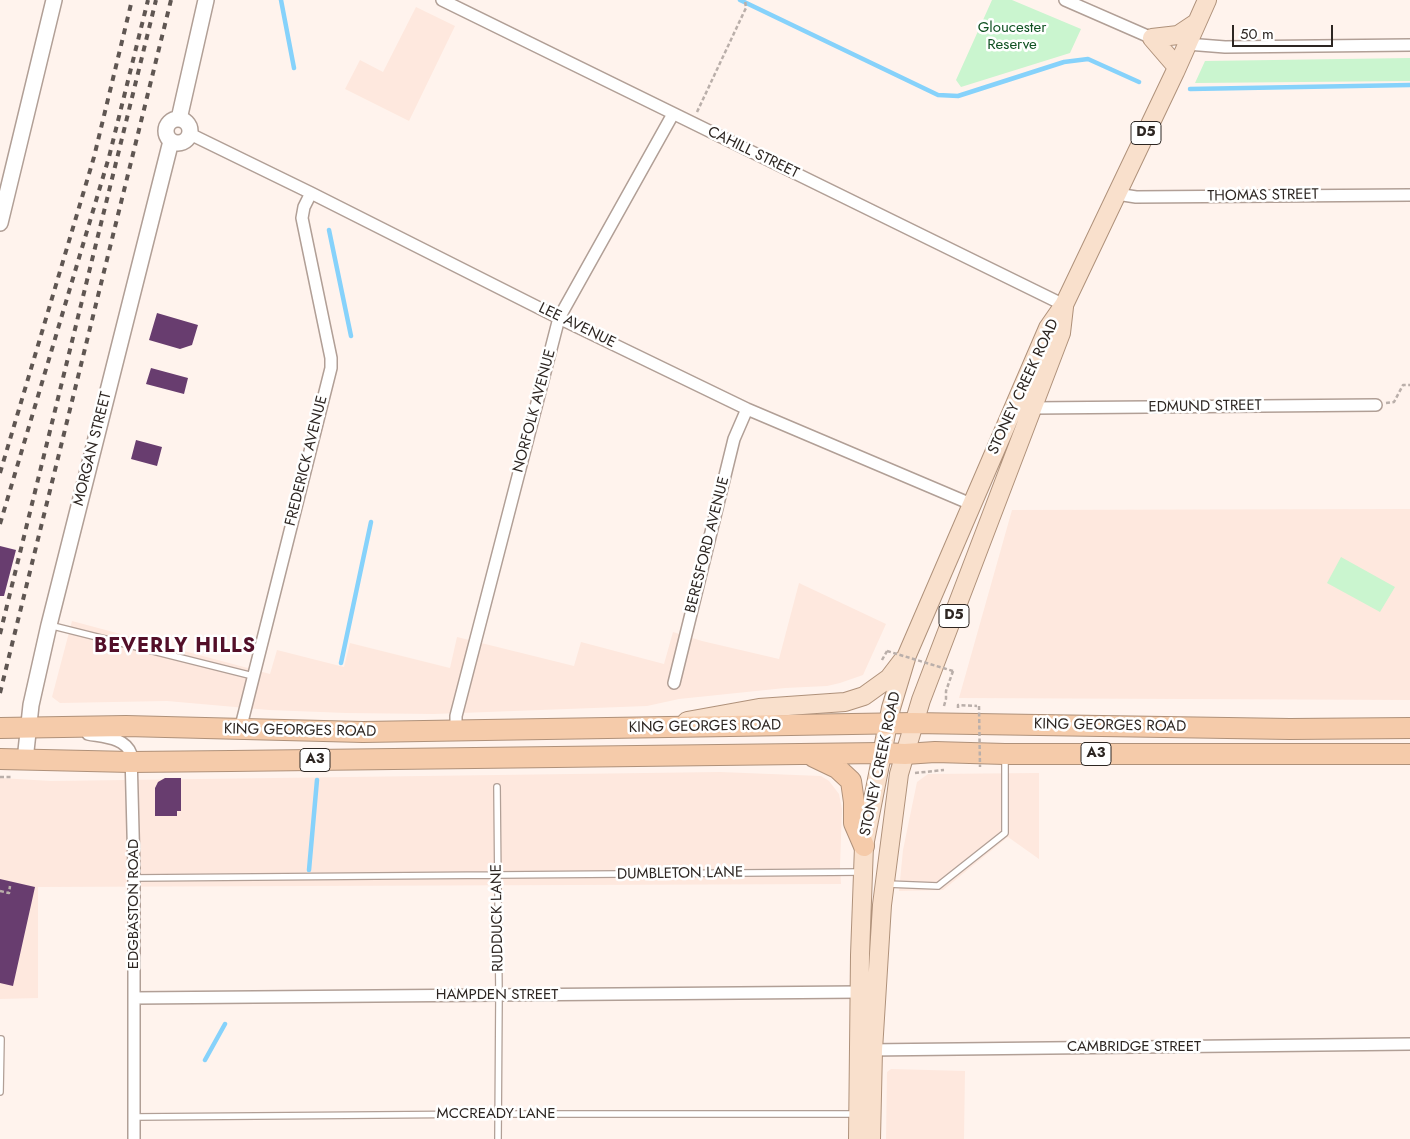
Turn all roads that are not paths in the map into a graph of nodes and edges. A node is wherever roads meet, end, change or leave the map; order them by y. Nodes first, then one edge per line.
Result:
1 (54, 0) edge
2 (206, 0) edge
3 (442, 0) edge
4 (1065, 0) edge
5 (1207, 0) edge
6 (1197, 22) junction
7 (1152, 38) junction
8 (1187, 44) junction
9 (1410, 45) edge
10 (1176, 70) junction
11 (673, 114) junction
12 (179, 119) junction
13 (190, 134) junction
14 (171, 141) junction
15 (311, 193) junction
16 (1117, 194) junction
17 (1410, 195) edge
18 (0, 223) edge
19 (1064, 305) junction
20 (559, 318) junction
21 (1376, 405) road end
22 (1033, 408) junction
23 (747, 409) junction
24 (971, 504) junction
25 (49, 625) junction
26 (907, 655) junction
27 (253, 676) junction
28 (674, 683) dead end
29 (887, 723) junction
30 (913, 723) junction
31 (0, 728) edge
32 (28, 728) junction
33 (54, 728) junction
34 (661, 728) junction
35 (1410, 728) edge
36 (240, 730) junction
37 (456, 731) junction
38 (881, 753) junction
39 (810, 754) junction
40 (905, 754) junction
41 (1005, 754) junction
42 (1410, 754) edge
43 (0, 759) edge
44 (24, 760) junction
45 (131, 762) junction
46 (497, 787) dead end
47 (864, 846) junction
48 (863, 872) junction
49 (497, 876) junction
50 (134, 878) junction
51 (884, 884) junction
52 (860, 992) junction
53 (499, 996) junction
54 (134, 998) junction
55 (2, 1039) dead end
56 (1410, 1044) edge
57 (866, 1050) junction
58 (0, 1092) edge
59 (498, 1114) junction
60 (858, 1114) junction
61 (135, 1118) junction
62 (134, 1139) edge
63 (498, 1139) edge
64 (858, 1139) edge
65 (871, 1139) edge

1 - 18 street
2 - 12 street
3 - 11 street, CAHILL STREET
4 - 7 street
5 - 6 main road, STONEY CREEK ROAD / D5
6 - 7 main road
6 - 8 main road, STONEY CREEK ROAD / D5
7 - 10 main road
8 - 9 street
8 - 10 main road, STONEY CREEK ROAD / D5
10 - 16 main road, STONEY CREEK ROAD / D5
11 - 19 street, CAHILL STREET
11 - 20 street, NORFOLK AVENUE
12 - 13 street
12 - 14 street
13 - 14 street
13 - 15 street, LEE AVENUE
14 - 25 street, MORGAN STREET
15 - 20 street, LEE AVENUE
15 - 27 street, FREDERICK AVENUE
16 - 17 street, THOMAS STREET
16 - 19 main road, STONEY CREEK ROAD / D5
19 - 22 main road, STONEY CREEK ROAD / D5
19 - 24 main road, STONEY CREEK ROAD / D5
20 - 23 street, LEE AVENUE
20 - 37 street, NORFOLK AVENUE
21 - 22 street, EDMUND STREET
22 - 30 main road, STONEY CREEK ROAD / D5
23 - 24 street, LEE AVENUE
23 - 28 street, BERESFORD AVENUE
24 - 26 main road, STONEY CREEK ROAD / D5
25 - 27 lane
25 - 32 street, MORGAN STREET
26 - 29 main road, STONEY CREEK ROAD / D5
26 - 34 main road
27 - 36 street, FREDERICK AVENUE
29 - 30 highway, KING GEORGES ROAD / A3
29 - 34 highway, KING GEORGES ROAD / A3
29 - 38 main road, STONEY CREEK ROAD
30 - 35 highway, KING GEORGES ROAD / A3
30 - 40 main road, STONEY CREEK ROAD
31 - 32 highway, KING GEORGES ROAD / A3
32 - 33 highway, KING GEORGES ROAD / A3
32 - 44 street, MORGAN STREET
33 - 36 highway, KING GEORGES ROAD / A3
33 - 45 street, EDGBASTON ROAD
34 - 37 highway, KING GEORGES ROAD / A3
36 - 37 highway, KING GEORGES ROAD / A3
38 - 39 highway, KING GEORGES ROAD / A3
38 - 40 highway, KING GEORGES ROAD / A3
38 - 47 main road, STONEY CREEK ROAD
39 - 45 highway, KING GEORGES ROAD / A3
39 - 47 highway
40 - 41 highway, KING GEORGES ROAD / A3
40 - 51 main road, STONEY CREEK ROAD
41 - 42 highway, KING GEORGES ROAD / A3
41 - 51 lane
43 - 44 highway, KING GEORGES ROAD / A3
44 - 45 highway, KING GEORGES ROAD / A3
45 - 50 street, EDGBASTON ROAD
46 - 49 lane, RUDDUCK LANE
47 - 48 main road, STONEY CREEK ROAD
48 - 49 lane, DUMBLETON LANE
48 - 52 main road, STONEY CREEK ROAD
49 - 50 lane, DUMBLETON LANE
49 - 53 lane, RUDDUCK LANE
50 - 54 street, EDGBASTON ROAD
51 - 57 main road, STONEY CREEK ROAD
52 - 53 street, HAMPDEN STREET
52 - 57 main road, STONEY CREEK ROAD
53 - 54 street, HAMPDEN STREET
53 - 59 lane, RUDDUCK LANE
54 - 61 street, EDGBASTON ROAD
55 - 58 lane
56 - 57 street, CAMBRIDGE STREET
57 - 60 main road, STONEY CREEK ROAD
57 - 65 main road, STONEY CREEK ROAD
59 - 60 lane, MCCREADY LANE
59 - 61 lane, MCCREADY LANE
59 - 63 lane, RUDDUCK LANE
60 - 64 main road, STONEY CREEK ROAD
61 - 62 street, EDGBASTON ROAD

